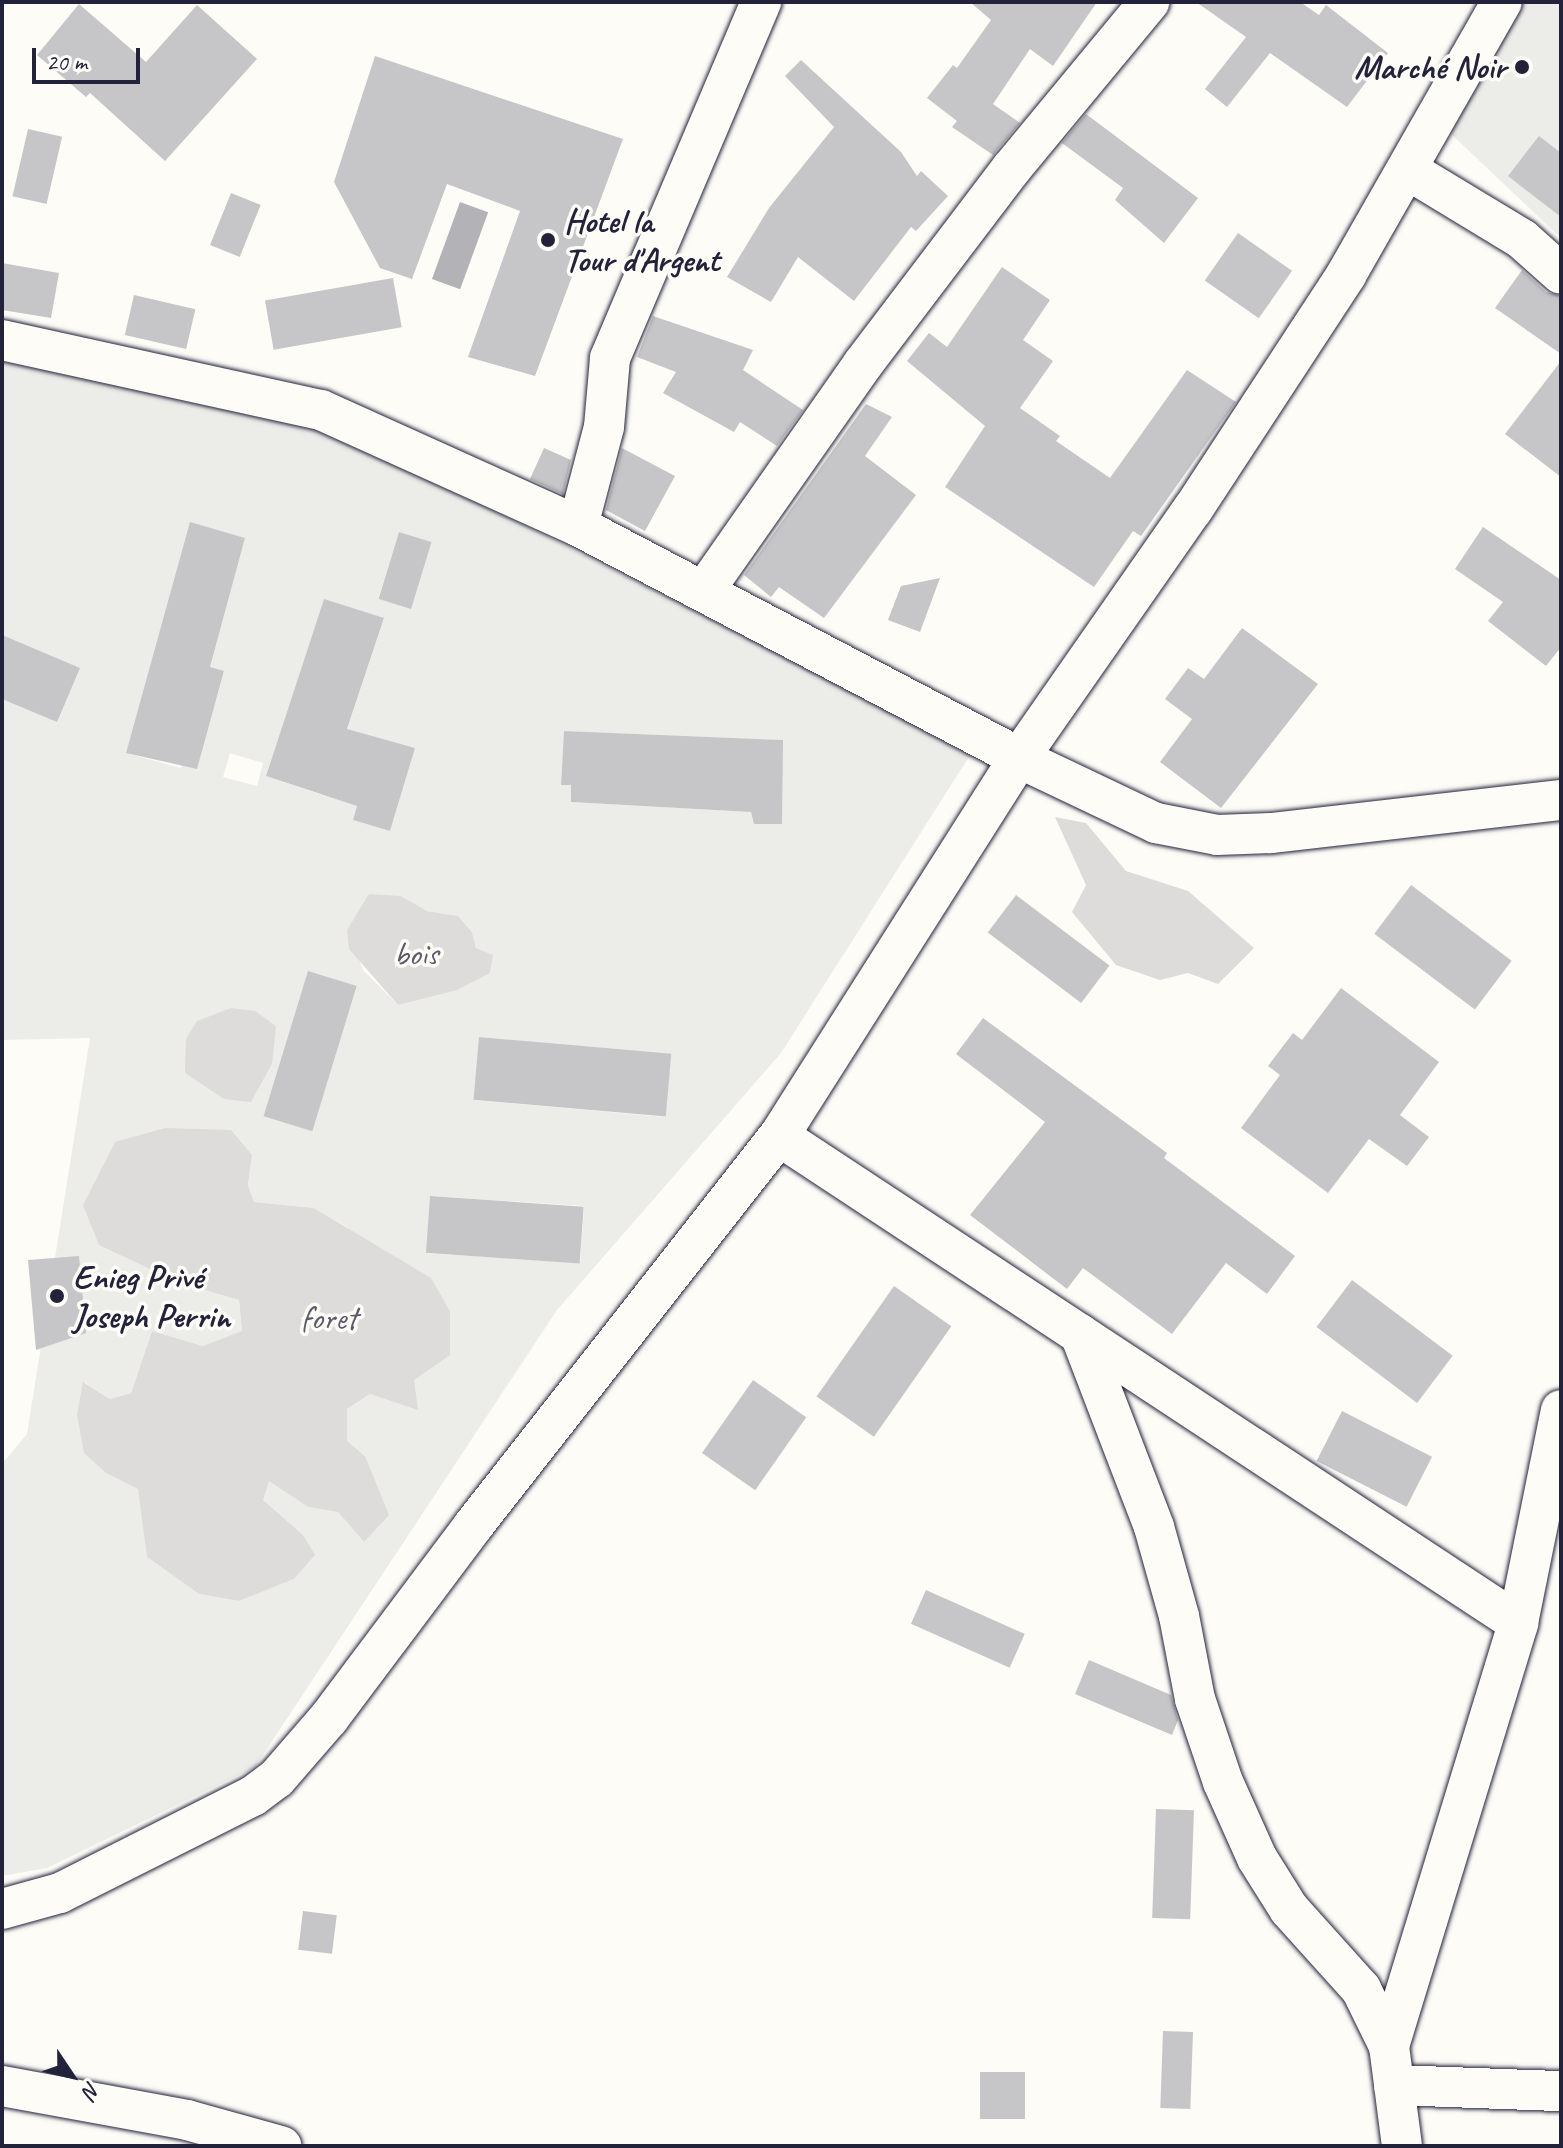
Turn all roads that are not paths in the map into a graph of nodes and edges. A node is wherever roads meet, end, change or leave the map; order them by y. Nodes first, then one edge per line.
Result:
1 (761, 2) edge
2 (1149, 2) edge
3 (1493, 5) edge
4 (1408, 170) junction
5 (1561, 274) edge
6 (2, 340) edge
7 (578, 526) junction
8 (704, 591) junction
9 (1019, 758) junction
10 (1561, 800) edge
11 (779, 1136) junction
12 (1080, 1334) junction
13 (1561, 1410) edge
14 (1518, 1623) junction
15 (2, 1909) edge
16 (1392, 2066) junction
17 (2, 2086) edge
18 (1561, 2091) edge
19 (281, 2146) edge
20 (1402, 2146) edge

1 - 7 street
2 - 8 street
3 - 4 street
4 - 5 street
4 - 9 street
6 - 7 street
7 - 8 street
8 - 9 street
9 - 10 street
9 - 11 street
11 - 12 street
11 - 15 street
12 - 14 street
12 - 16 street
13 - 14 street
14 - 16 street
16 - 18 street
16 - 20 street
17 - 19 street

